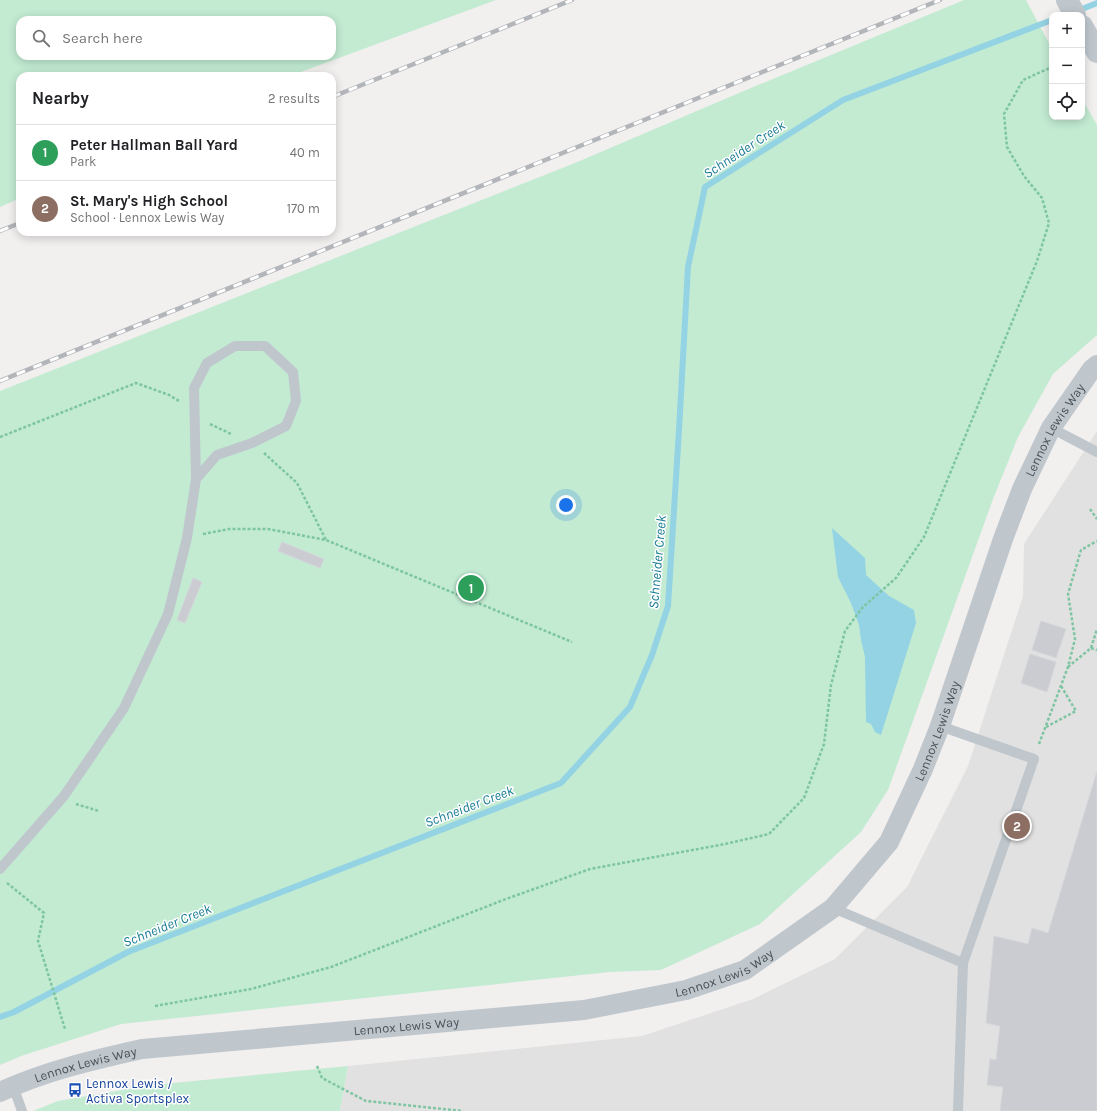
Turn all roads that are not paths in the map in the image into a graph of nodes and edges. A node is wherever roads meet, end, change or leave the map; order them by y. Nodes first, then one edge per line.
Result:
1 (1067, 0) edge
2 (1073, 12) edge
3 (1085, 31) edge
4 (1097, 52) edge
5 (1097, 365) edge
6 (1051, 428) junction
7 (1097, 452) edge
8 (196, 478) junction
9 (940, 726) junction
10 (0, 869) edge
11 (834, 908) junction
12 (963, 963) junction
13 (7, 1089) edge
14 (22, 1111) edge
15 (958, 1111) edge

1 - 2 street
3 - 4 street, bridge
5 - 6 street, Lennox Lewis Way
6 - 7 lane
6 - 9 street, Lennox Lewis Way
8 - 8 lane
8 - 10 lane
9 - 11 street, Lennox Lewis Way
9 - 12 lane
11 - 12 lane
11 - 13 street, Lennox Lewis Way
12 - 15 lane
13 - 14 lane

